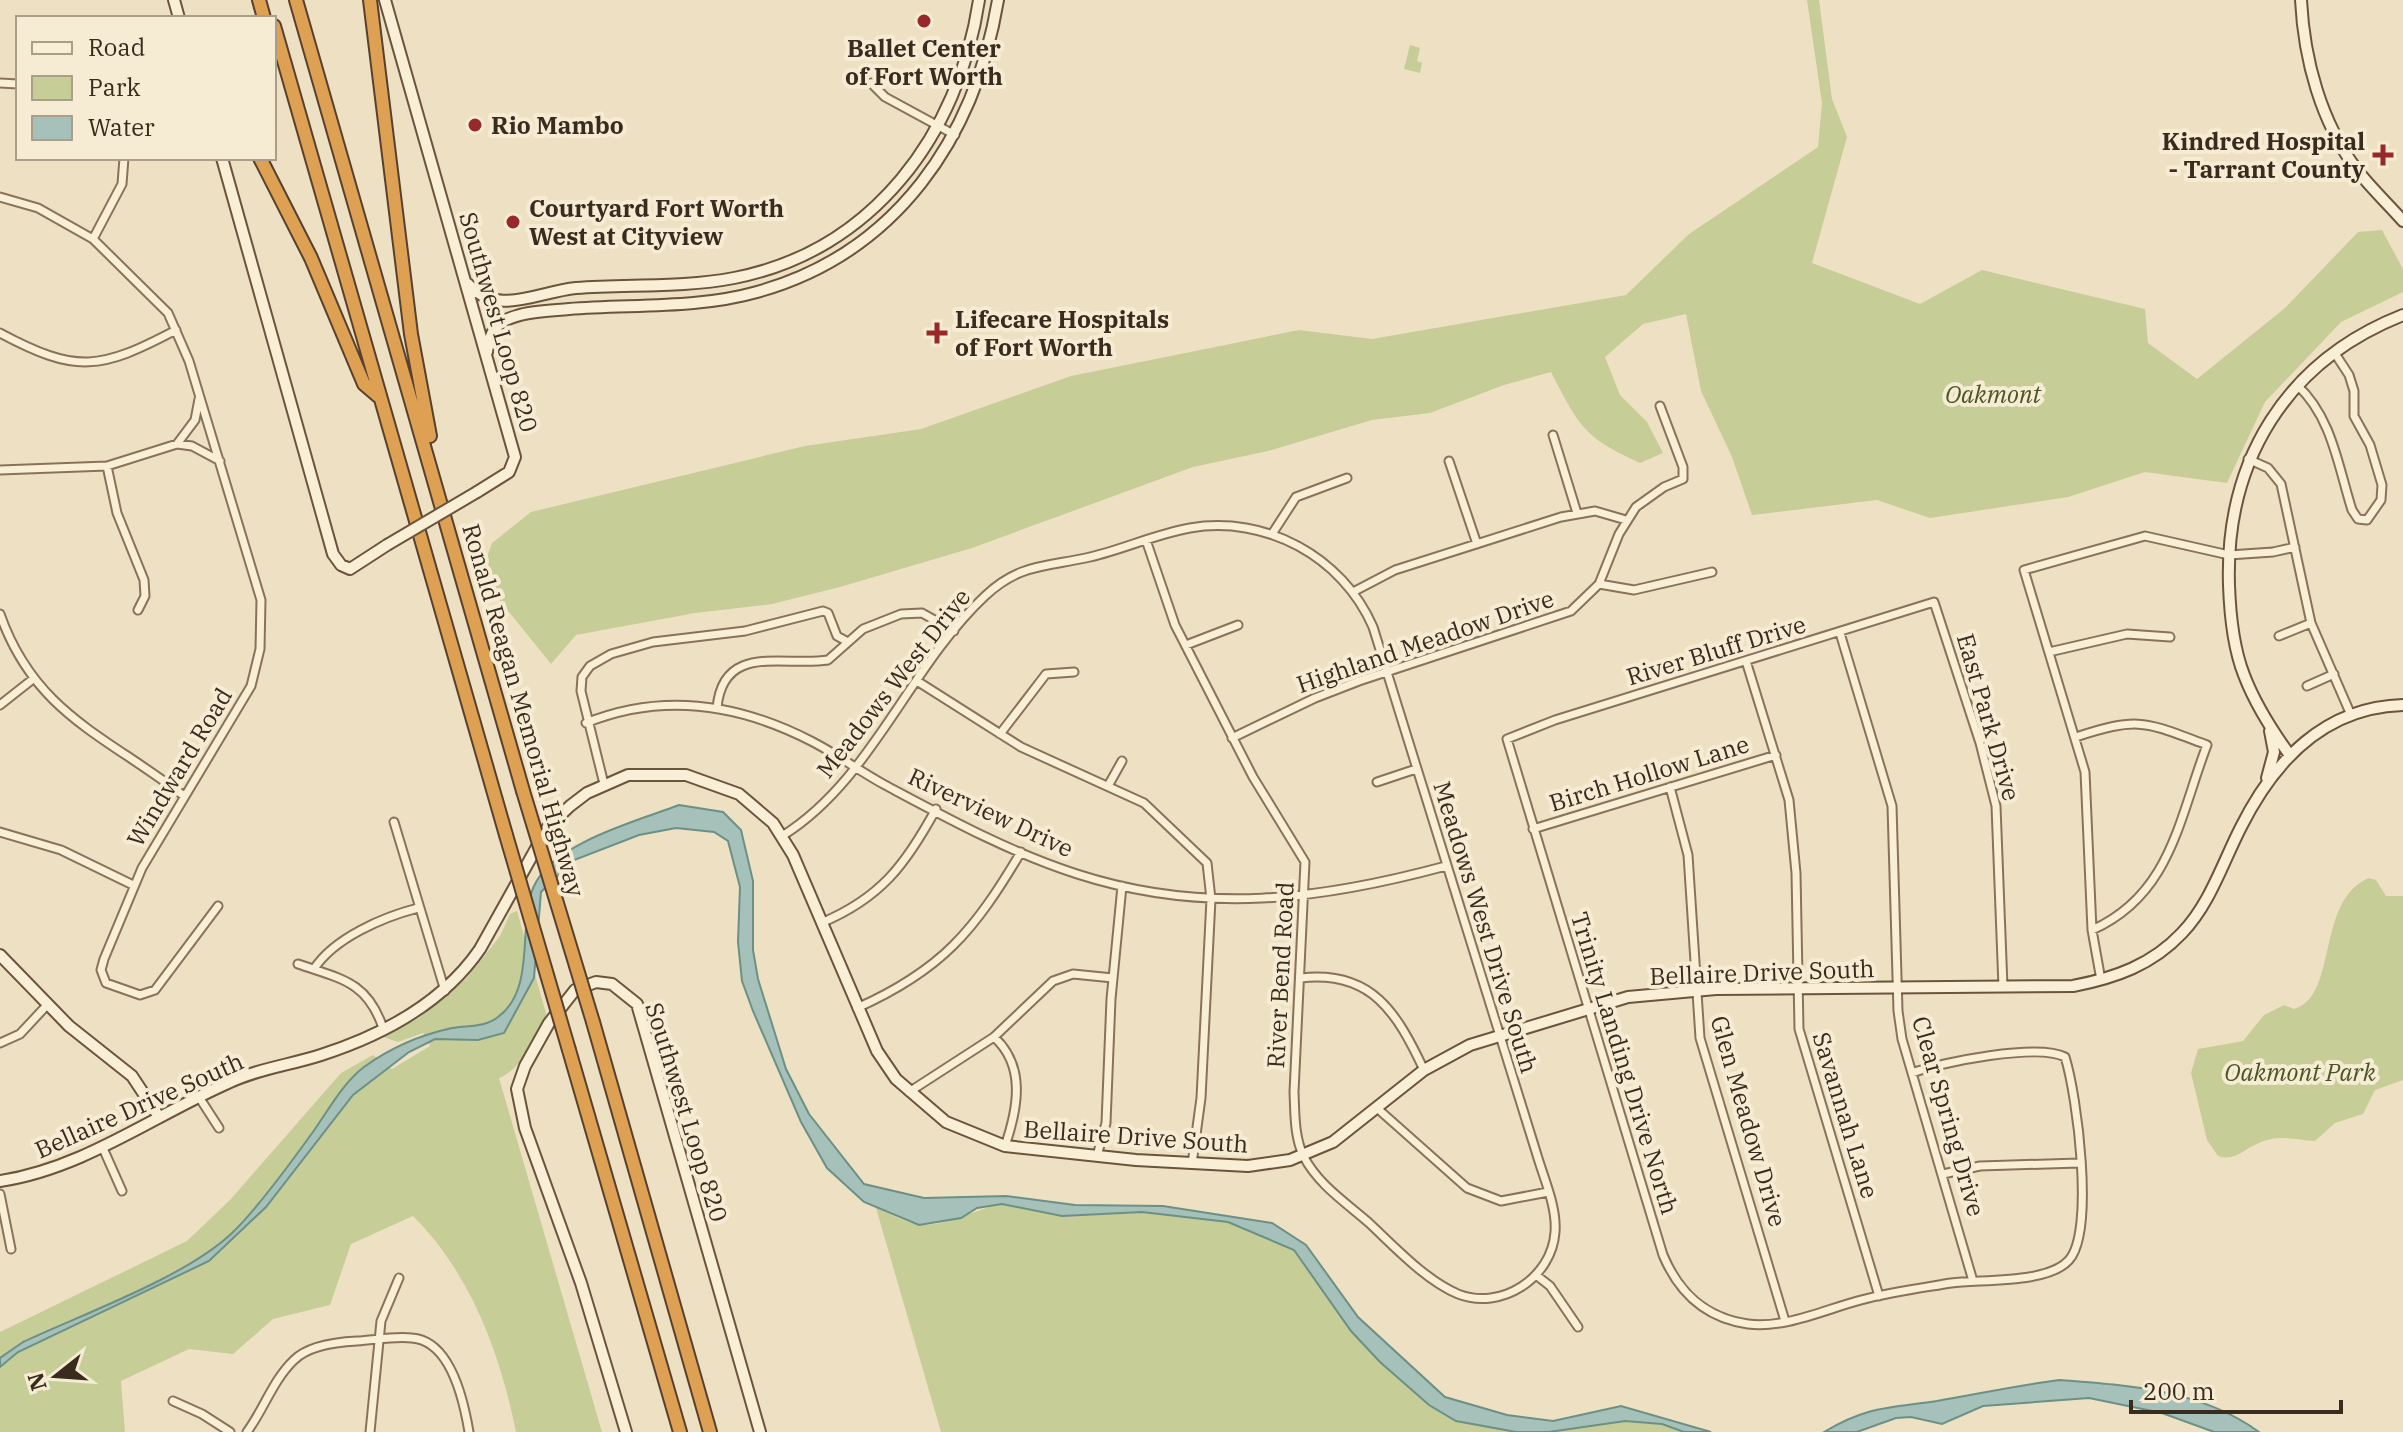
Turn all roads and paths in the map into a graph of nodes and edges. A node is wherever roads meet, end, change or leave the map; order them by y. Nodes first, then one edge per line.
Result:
1 (296, 0) edge
2 (370, 0) edge
3 (385, 0) edge
4 (979, 0) edge
5 (998, 0) edge
6 (2301, 0) edge
7 (276, 33) edge
8 (276, 60) edge
9 (288, 75) junction
10 (871, 83) dead end
11 (940, 126) junction
12 (955, 135) junction
13 (124, 160) edge
14 (223, 160) edge
15 (261, 160) edge
16 (0, 197) edge
17 (2403, 221) edge
18 (850, 226) junction
19 (93, 239) junction
20 (860, 240) junction
21 (468, 284) junction
22 (687, 284) junction
23 (685, 302) junction
24 (2403, 315) edge
25 (176, 330) junction
26 (0, 333) edge
27 (487, 352) junction
28 (2334, 352) junction
29 (2297, 385) junction
30 (378, 396) junction
31 (200, 397) junction
32 (1660, 406) dead end
33 (1553, 435) dead end
34 (177, 444) junction
35 (2248, 459) junction
36 (220, 461) junction
37 (1449, 461) dead end
38 (107, 466) junction
39 (0, 470) edge
40 (1347, 478) dead end
41 (438, 486) junction
42 (1577, 513) junction
43 (1626, 520) junction
44 (1272, 534) junction
45 (1146, 540) junction
46 (1477, 544) junction
47 (2295, 547) junction
48 (2229, 555) junction
49 (1712, 572) dead end
50 (1599, 584) junction
51 (1353, 592) junction
52 (1934, 602) joint
53 (138, 610) dead end
54 (0, 614) edge
55 (2311, 623) junction
56 (1238, 625) dead end
57 (954, 631) junction
58 (1840, 633) junction
59 (2279, 636) dead end
60 (2170, 637) dead end
61 (848, 642) junction
62 (1186, 645) junction
63 (2049, 652) junction
64 (1746, 661) junction
65 (1074, 672) dead end
66 (1387, 673) junction
67 (2334, 674) junction
68 (33, 679) junction
69 (917, 681) junction
70 (2307, 686) dead end
71 (0, 705) edge
72 (2403, 705) edge
73 (717, 708) junction
74 (2351, 715) junction
75 (586, 723) junction
76 (2269, 725) junction
77 (1000, 734) junction
78 (1510, 737) joint
79 (2076, 737) junction
80 (1232, 738) junction
81 (2289, 754) junction
82 (1776, 755) junction
83 (1122, 761) dead end
84 (854, 767) junction
85 (1416, 769) junction
86 (1377, 782) dead end
87 (2266, 783) junction
88 (604, 784) junction
89 (1108, 786) junction
90 (1670, 787) junction
91 (184, 796) junction
92 (936, 809) junction
93 (394, 822) dead end
94 (1533, 829) junction
95 (0, 832) edge
96 (782, 836) junction
97 (1021, 852) junction
98 (1446, 866) junction
99 (133, 885) junction
100 (1122, 886) junction
101 (1305, 896) junction
102 (1211, 899) junction
103 (218, 906) dead end
104 (418, 908) junction
105 (821, 923) junction
106 (2092, 930) junction
107 (2, 959) edge
108 (298, 964) dead end
109 (314, 969) junction
110 (1113, 978) junction
111 (1301, 978) junction
112 (2101, 980) junction
113 (2003, 987) junction
114 (1796, 989) junction
115 (1898, 989) junction
116 (1695, 990) junction
117 (445, 991) junction
118 (48, 1004) junction
119 (857, 1008) junction
120 (1587, 1008) junction
121 (383, 1028) junction
122 (1498, 1035) junction
123 (994, 1037) junction
124 (0, 1043) edge
125 (1424, 1070) junction
126 (1912, 1073) junction
127 (909, 1092) junction
128 (199, 1097) junction
129 (1378, 1109) junction
130 (159, 1117) junction
131 (219, 1128) dead end
132 (102, 1146) junction
133 (1005, 1146) junction
134 (1303, 1155) junction
135 (1097, 1156) junction
136 (2079, 1163) junction
137 (1192, 1164) junction
138 (1943, 1174) junction
139 (0, 1181) edge
140 (122, 1191) dead end
141 (1548, 1192) junction
142 (0, 1194) edge
143 (11, 1249) dead end
144 (1536, 1275) junction
145 (399, 1278) dead end
146 (1973, 1281) junction
147 (1879, 1296) junction
148 (1785, 1321) junction
149 (1578, 1327) dead end
150 (379, 1340) junction
151 (173, 1401) dead end
152 (230, 1432) edge
153 (247, 1432) edge
154 (370, 1432) edge
155 (469, 1432) edge
156 (626, 1432) edge
157 (680, 1432) edge
158 (710, 1432) edge
159 (760, 1432) edge

1 - 41 highway, Ronald Reagan Memorial Highway
2 - 41 highway
3 - 21 street, Southwest Loop 820
4 - 11 street
5 - 12 street
6 - 17 street
7 - 9 highway
8 - 9 highway
9 - 30 highway
10 - 11 street
11 - 12 street
11 - 18 street
12 - 20 street
13 - 19 street
14 - 27 street, Southwest Loop 820, bridge
15 - 30 highway
16 - 19 street, Windward Road
18 - 20 street
18 - 22 street
19 - 25 street, Windward Road
20 - 23 street
21 - 22 street
21 - 27 street, Southwest Loop 820
22 - 23 street
23 - 27 street
24 - 28 street
25 - 26 street
25 - 31 street, Windward Road
28 - 29 street
28 - 29 street
29 - 35 street
30 - 157 highway, bridge
31 - 34 street
31 - 36 street, Windward Road
32 - 43 street, Highland Meadow Drive
33 - 42 street
34 - 36 street
34 - 38 street
35 - 47 street
35 - 48 street
36 - 91 street, Windward Road
37 - 46 street
38 - 39 street
38 - 53 street
40 - 44 street
41 - 158 highway, Ronald Reagan Memorial Highway, bridge
42 - 43 street
42 - 46 street
43 - 50 street, Highland Meadow Drive
44 - 45 street, Meadows West Drive
44 - 51 street, Meadows West Drive
45 - 57 street, Meadows West Drive
45 - 62 street, River Bend Road
46 - 51 street
47 - 48 street
47 - 55 street
48 - 63 street
48 - 76 street
49 - 50 street
50 - 66 street, Highland Meadow Drive
51 - 66 street, Meadows West Drive South
52 - 58 street, River Bluff Drive
52 - 113 street, East Park Drive
54 - 68 street
55 - 59 street
55 - 67 street
56 - 62 street
57 - 61 street
57 - 69 street, Meadows West Drive
58 - 64 street, River Bluff Drive
58 - 115 street, Clear Spring Drive
60 - 63 street
61 - 73 street
61 - 75 street
62 - 80 street, River Bend Road
63 - 79 street
64 - 78 street, River Bluff Drive
64 - 82 street, Savannah Lane
65 - 77 street
66 - 80 street, Highland Meadow Drive
66 - 85 street, Meadows West Drive South
67 - 70 street
67 - 74 street
68 - 71 street
68 - 91 street
69 - 77 street
69 - 84 street, Meadows West Drive
72 - 74 street, Bellaire Drive South
73 - 75 street, Riverview Drive
73 - 84 street, Riverview Drive
74 - 81 street, Bellaire Drive South
75 - 88 street
76 - 81 street
76 - 87 street
77 - 89 street
78 - 94 street, Trinity Landing Drive North
79 - 106 street
79 - 106 street
80 - 101 street, River Bend Road
81 - 87 street, Bellaire Drive South
82 - 90 street, Birch Hollow Lane
82 - 114 street, Savannah Lane
83 - 89 street
84 - 92 street, Riverview Drive
84 - 96 street, Meadows West Drive
85 - 86 street
85 - 98 street, Meadows West Drive South
87 - 112 street, Bellaire Drive South
88 - 96 street, Bellaire Drive South
88 - 117 street, Bellaire Drive South
89 - 102 street
90 - 94 street, Birch Hollow Lane
90 - 116 street, Glen Meadow Drive
91 - 99 street, Windward Road
92 - 97 street, Riverview Drive
92 - 105 street
93 - 104 street
94 - 120 street, Trinity Landing Drive North
95 - 99 street
96 - 105 street, Bellaire Drive South
97 - 100 street, Riverview Drive
97 - 119 street
98 - 101 street, Riverview Drive
98 - 122 street, Meadows West Drive South
99 - 103 street, Windward Road
100 - 102 street, Riverview Drive
100 - 110 street
101 - 102 street, Riverview Drive
101 - 111 street, River Bend Road
102 - 137 street
104 - 109 street
104 - 117 street
105 - 119 street, Bellaire Drive South
106 - 112 street
107 - 118 street
108 - 109 street
109 - 121 street
110 - 123 street
110 - 135 street
111 - 125 street
111 - 134 street, River Bend Road
112 - 113 street, Bellaire Drive South
113 - 115 street, Bellaire Drive South
114 - 115 street, Bellaire Drive South
114 - 116 street, Bellaire Drive South
114 - 147 street, Savannah Lane
115 - 126 street, Clear Spring Drive
116 - 120 street, Bellaire Drive South
116 - 148 street, Glen Meadow Drive
117 - 121 street, Bellaire Drive South
118 - 124 street
118 - 130 street
119 - 127 street, Bellaire Drive South
120 - 122 street, Bellaire Drive South
120 - 148 street, Trinity Landing Drive North
121 - 128 street, Bellaire Drive South
122 - 125 street, Bellaire Drive South
122 - 141 street, Meadows West Drive South
123 - 127 street
123 - 133 street
125 - 129 street, Bellaire Drive South
126 - 136 street
126 - 138 street, Clear Spring Drive
127 - 133 street, Bellaire Drive South
128 - 130 street, Bellaire Drive South
128 - 131 street
129 - 134 street, Bellaire Drive South
129 - 141 street
130 - 132 street, Bellaire Drive South
132 - 139 street, Bellaire Drive South
132 - 140 street
133 - 135 street, Bellaire Drive South
134 - 137 street, Bellaire Drive South
134 - 144 street, River Bend Road
135 - 137 street, Bellaire Drive South
136 - 138 street
136 - 146 street, Trinity Landing Drive North
138 - 146 street, Clear Spring Drive
141 - 144 street, Meadows West Drive South
142 - 143 street
144 - 149 street
145 - 150 street
146 - 147 street, Trinity Landing Drive North
147 - 148 street, Trinity Landing Drive North
150 - 153 street
150 - 154 street
150 - 155 street
151 - 152 street
156 - 159 street, Southwest Loop 820

